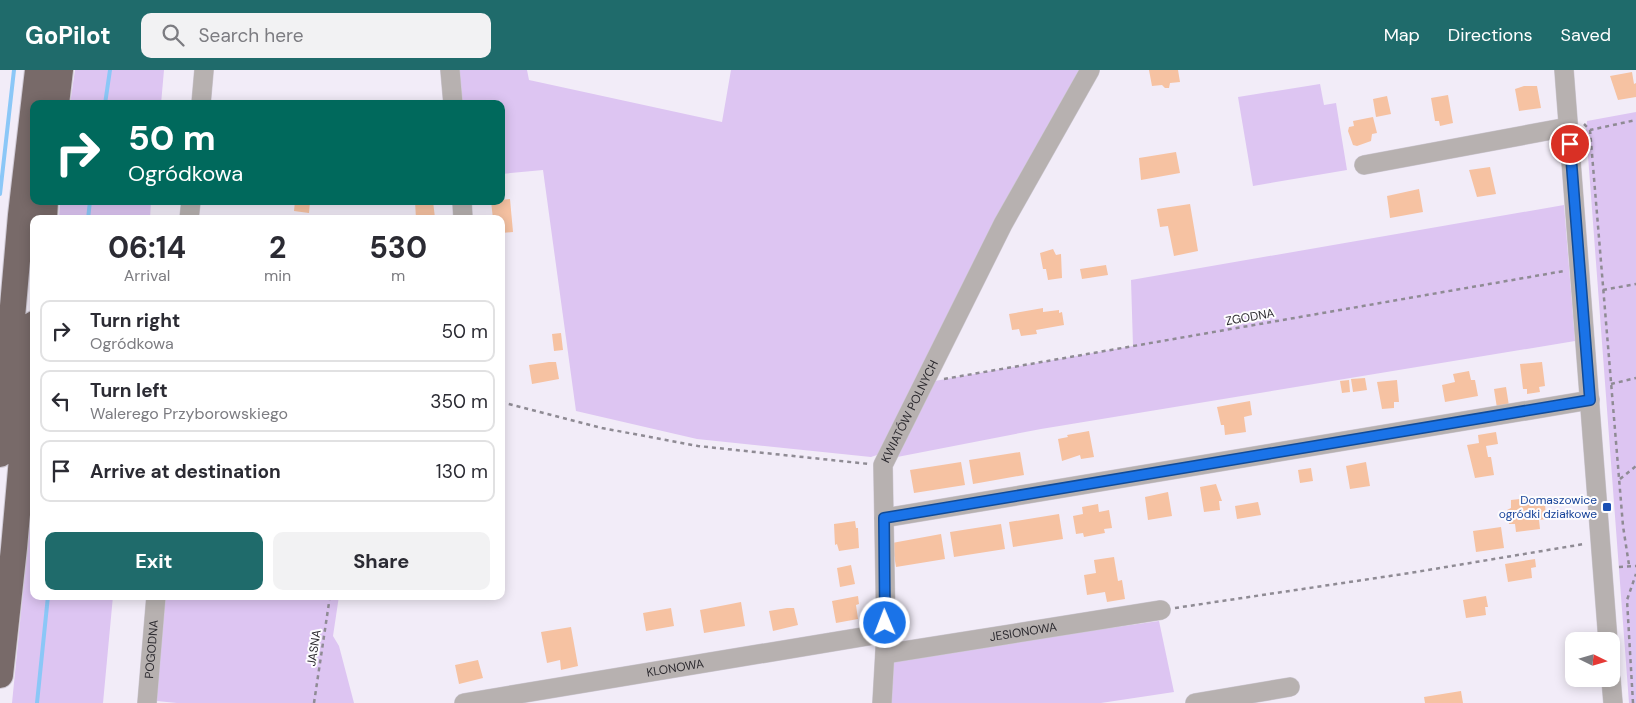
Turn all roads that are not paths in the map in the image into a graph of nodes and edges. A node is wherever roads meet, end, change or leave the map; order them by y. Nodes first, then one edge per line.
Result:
1 (38, 70) edge
2 (60, 70) edge
3 (204, 70) edge
4 (450, 70) edge
5 (1090, 70) edge
6 (1564, 70) edge
7 (34, 100) edge
8 (56, 100) edge
9 (201, 100) edge
10 (453, 100) edge
11 (1568, 122) junction
12 (30, 138) edge
13 (1364, 165) dead end
14 (30, 369) edge
15 (1590, 400) junction
16 (0, 454) edge
17 (884, 518) junction
18 (156, 600) edge
19 (1161, 610) road end
20 (1607, 632) edge
21 (886, 633) junction
22 (885, 654) junction
23 (0, 675) edge
24 (1290, 687) dead end
25 (1612, 688) edge
26 (147, 703) edge
27 (464, 703) edge
28 (882, 703) edge
29 (1195, 703) edge
30 (1613, 703) edge

1 - 7 highway
2 - 8 highway
3 - 9 street
4 - 10 street
5 - 17 street, KWIATÓW POLNYCH
6 - 11 street
11 - 13 street
11 - 15 street
12 - 16 highway
14 - 23 highway
15 - 17 street
15 - 20 street
17 - 21 street
18 - 26 street, POGODNA
19 - 22 street, JESIONOWA
21 - 22 street
21 - 27 street, KLONOWA
22 - 28 street
24 - 29 street
25 - 30 street

